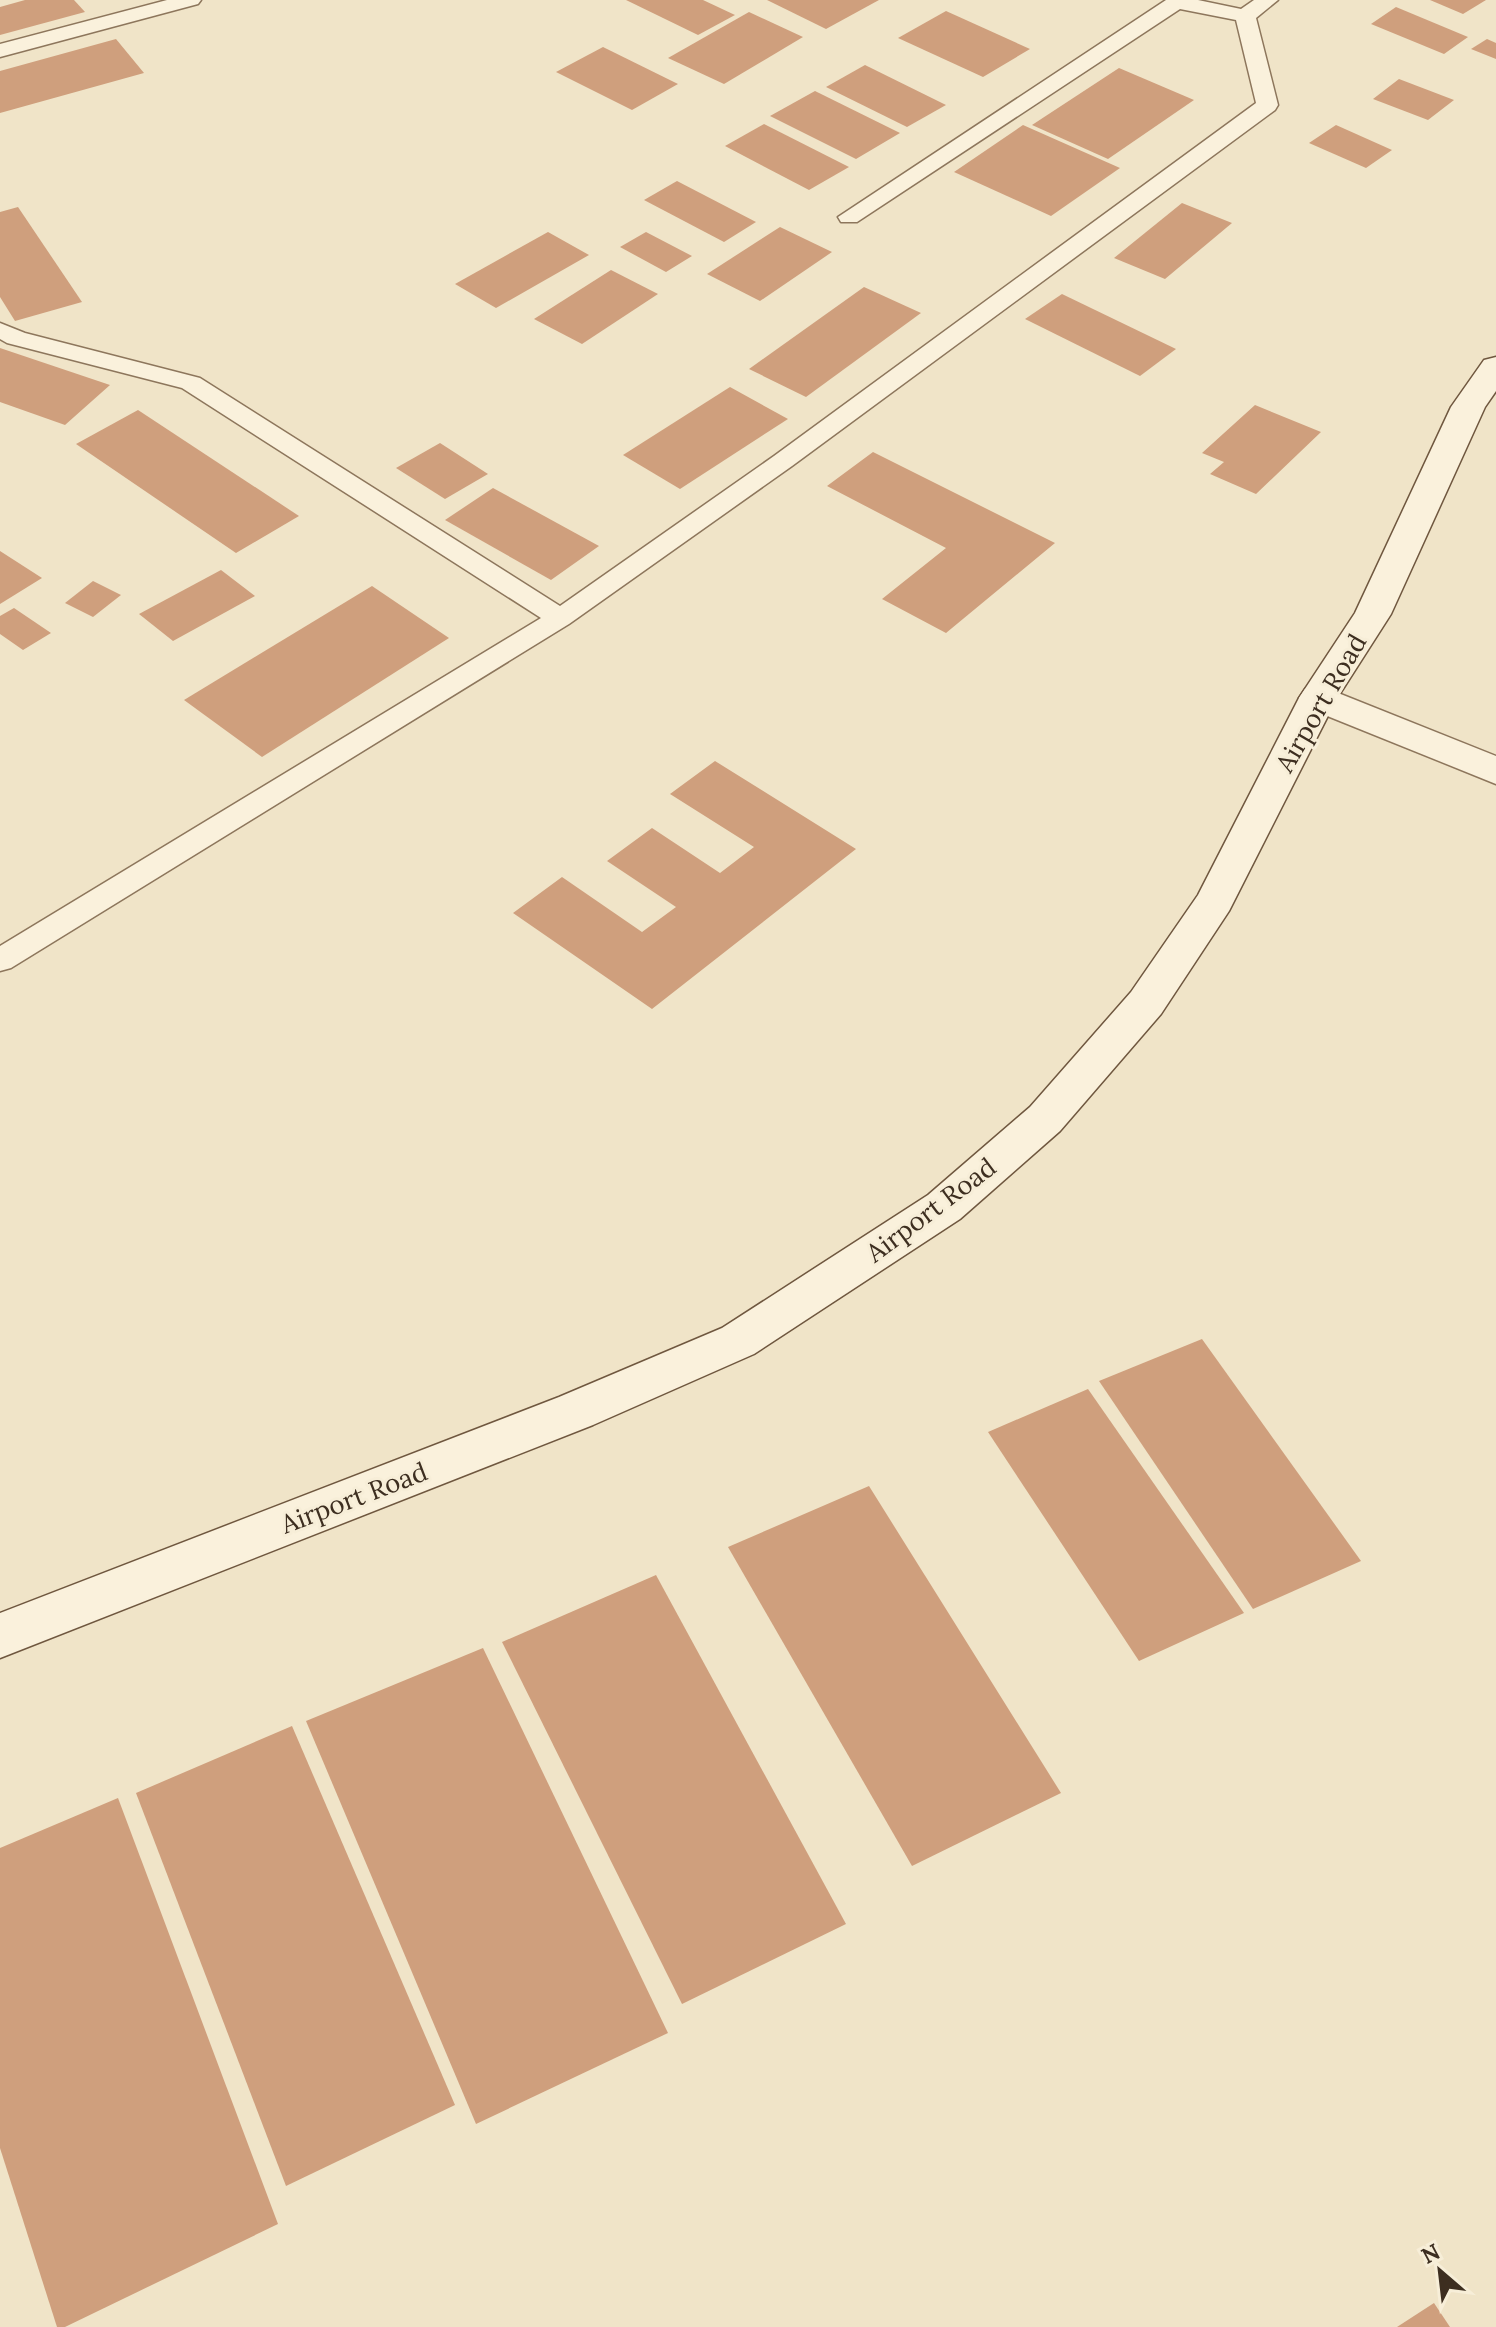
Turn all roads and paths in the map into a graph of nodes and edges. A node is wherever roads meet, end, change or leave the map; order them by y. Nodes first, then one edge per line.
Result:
1 (191, 0) edge
2 (1268, 0) edge
3 (1174, 1) edge
4 (1245, 16) junction
5 (0, 51) edge
6 (849, 217) dead end
7 (0, 330) edge
8 (1496, 367) edge
9 (560, 618) junction
10 (1318, 698) junction
11 (1496, 771) edge
12 (0, 960) edge
13 (0, 1636) edge

1 - 5 lane
2 - 4 lane
3 - 4 lane
3 - 6 lane
4 - 9 lane
7 - 9 lane
8 - 10 main road, Airport Road
9 - 12 lane
10 - 11 main road
10 - 13 main road, Airport Road

